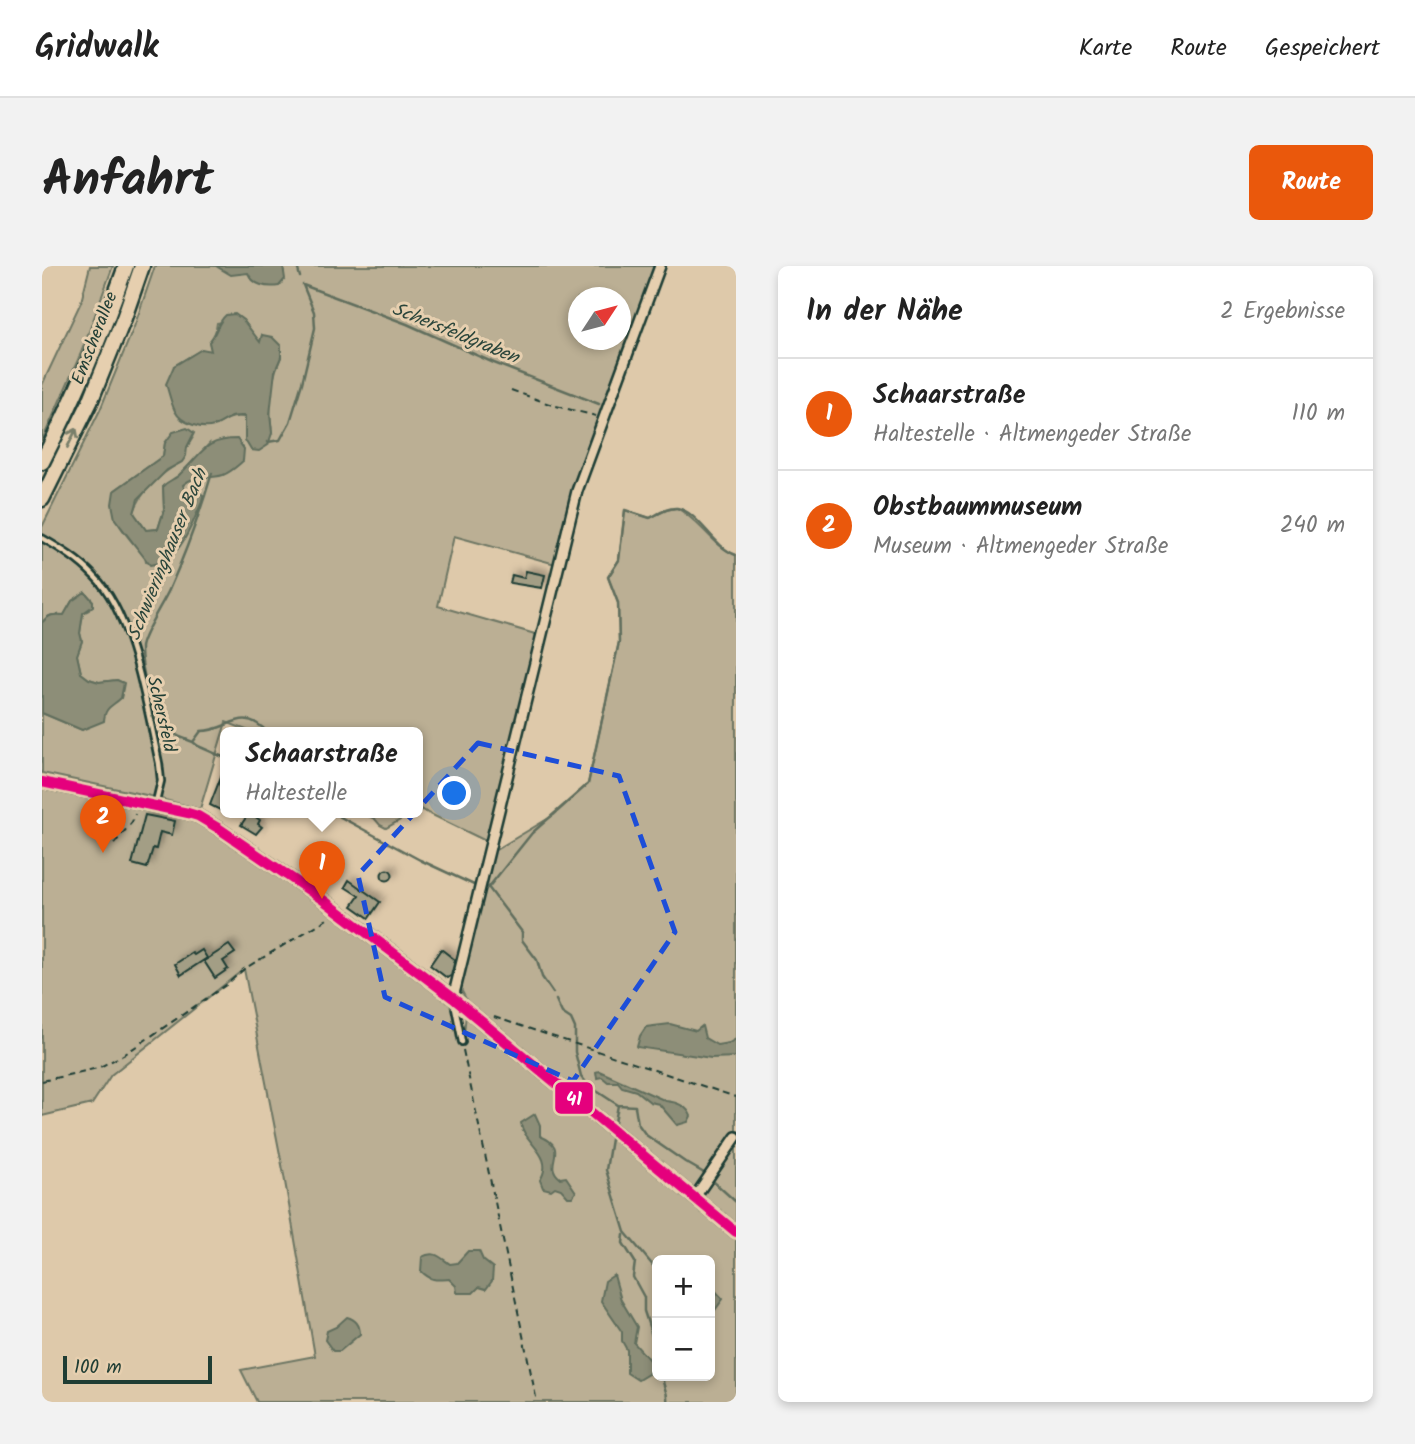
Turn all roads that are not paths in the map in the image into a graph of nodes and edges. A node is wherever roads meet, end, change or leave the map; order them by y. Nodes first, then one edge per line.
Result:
1 (126, 266) edge
2 (142, 266) edge
3 (660, 266) edge
4 (42, 462) edge
5 (42, 499) edge
6 (42, 538) edge
7 (42, 782) edge
8 (155, 806) junction
9 (453, 998) junction
10 (462, 1042) road end
11 (736, 1137) edge
12 (695, 1197) junction
13 (736, 1232) edge

1 - 4 main road, Emscherallee
5 -> 2 main road, Emscherallee
3 - 9 street
6 - 8 lane, Schersfeld
7 - 8 street
8 - 9 street
9 - 10 lane
9 - 12 street
11 - 12 street
12 - 13 street

